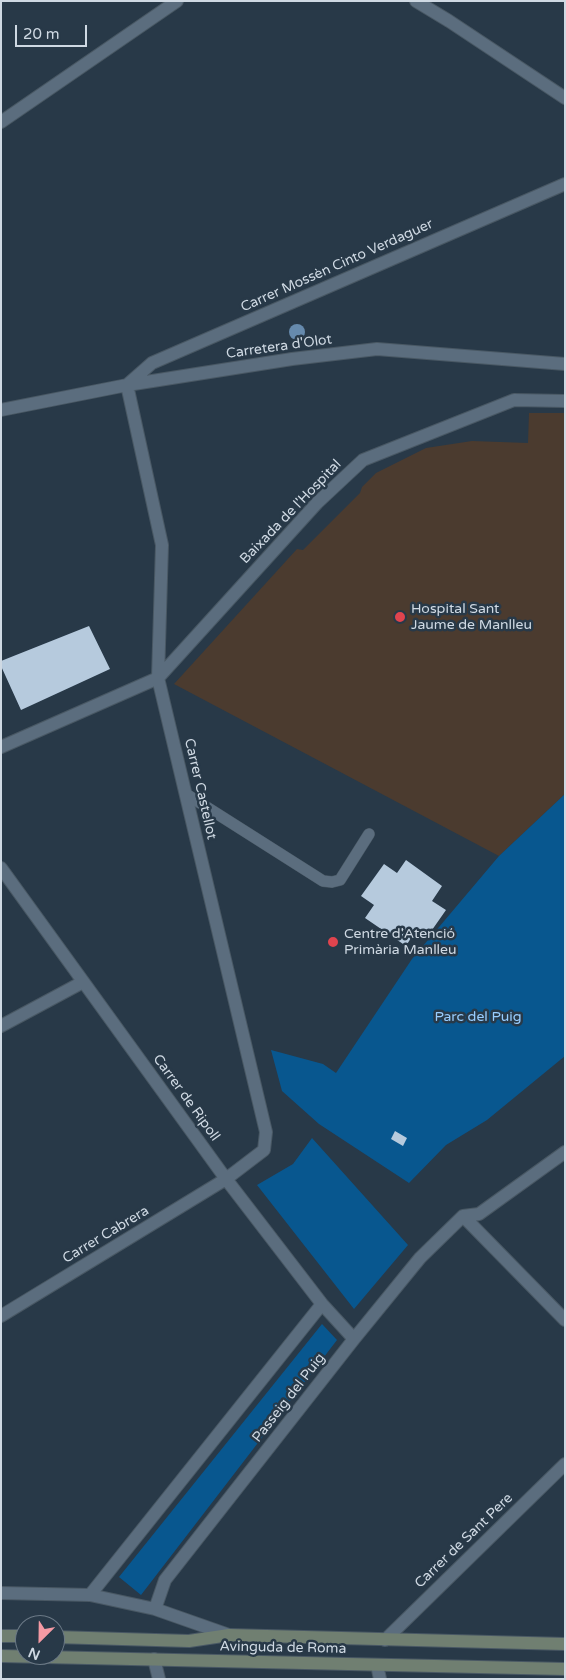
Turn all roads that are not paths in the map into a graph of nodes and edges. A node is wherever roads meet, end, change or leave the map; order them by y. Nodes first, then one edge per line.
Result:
1 (177, 1) edge
2 (416, 1) edge
3 (565, 98) edge
4 (1, 122) edge
5 (565, 184) edge
6 (565, 364) edge
7 (127, 385) junction
8 (565, 401) edge
9 (1, 410) edge
10 (158, 678) junction
11 (1, 747) edge
12 (186, 794) junction
13 (369, 834) dead end
14 (1, 868) edge
15 (83, 982) junction
16 (1, 1026) edge
17 (565, 1152) edge
18 (226, 1179) junction
19 (463, 1216) junction
20 (322, 1304) junction
21 (1, 1316) edge
22 (565, 1320) edge
23 (354, 1339) junction
24 (565, 1464) edge
25 (1, 1593) edge
26 (90, 1595) junction
27 (155, 1609) junction
28 (230, 1635) junction
29 (1, 1636) edge
30 (15, 1636) edge
31 (65, 1637) edge
32 (385, 1640) junction
33 (565, 1644) edge
34 (1, 1656) edge
35 (154, 1660) junction
36 (377, 1665) junction
37 (565, 1669) edge
38 (159, 1679) edge
39 (380, 1679) edge

1 - 4 street
2 - 3 street
5 - 7 street, Carrer Mossèn Cinto Verdaguer
6 - 7 street, Carretera d'Olot
7 - 9 street, Carretera d'Olot
7 - 10 street, Carrer Castellot
8 - 10 street, Baixada de l'Hospital
10 - 11 street
10 - 12 street, Carrer Castellot
12 - 13 lane
12 - 18 street, Carrer Castellot
14 - 15 street, Carrer de Ripoll
15 - 16 street
15 - 18 street, Carrer de Ripoll
17 - 19 street
18 - 20 street, Carrer de Ripoll
18 - 21 street, Carrer Cabrera
19 - 22 street
19 - 23 street, Passeig del Puig
20 - 23 street, Carrer de Ripoll
20 - 26 street
23 - 27 street, Passeig del Puig
24 - 32 street, Carrer de Sant Pere
25 - 26 street, Avinguda de Roma
26 - 27 street, Avinguda de Roma
27 - 28 street, Avinguda de Roma
28 - 31 street, Avinguda de Roma
28 - 32 street, Avinguda de Roma
29 - 30 street
32 - 33 street, Avinguda de Roma
34 - 35 street, Avinguda de Roma
35 - 36 street, Avinguda de Roma
35 - 38 street
36 - 37 street, Avinguda de Roma
36 - 39 street

